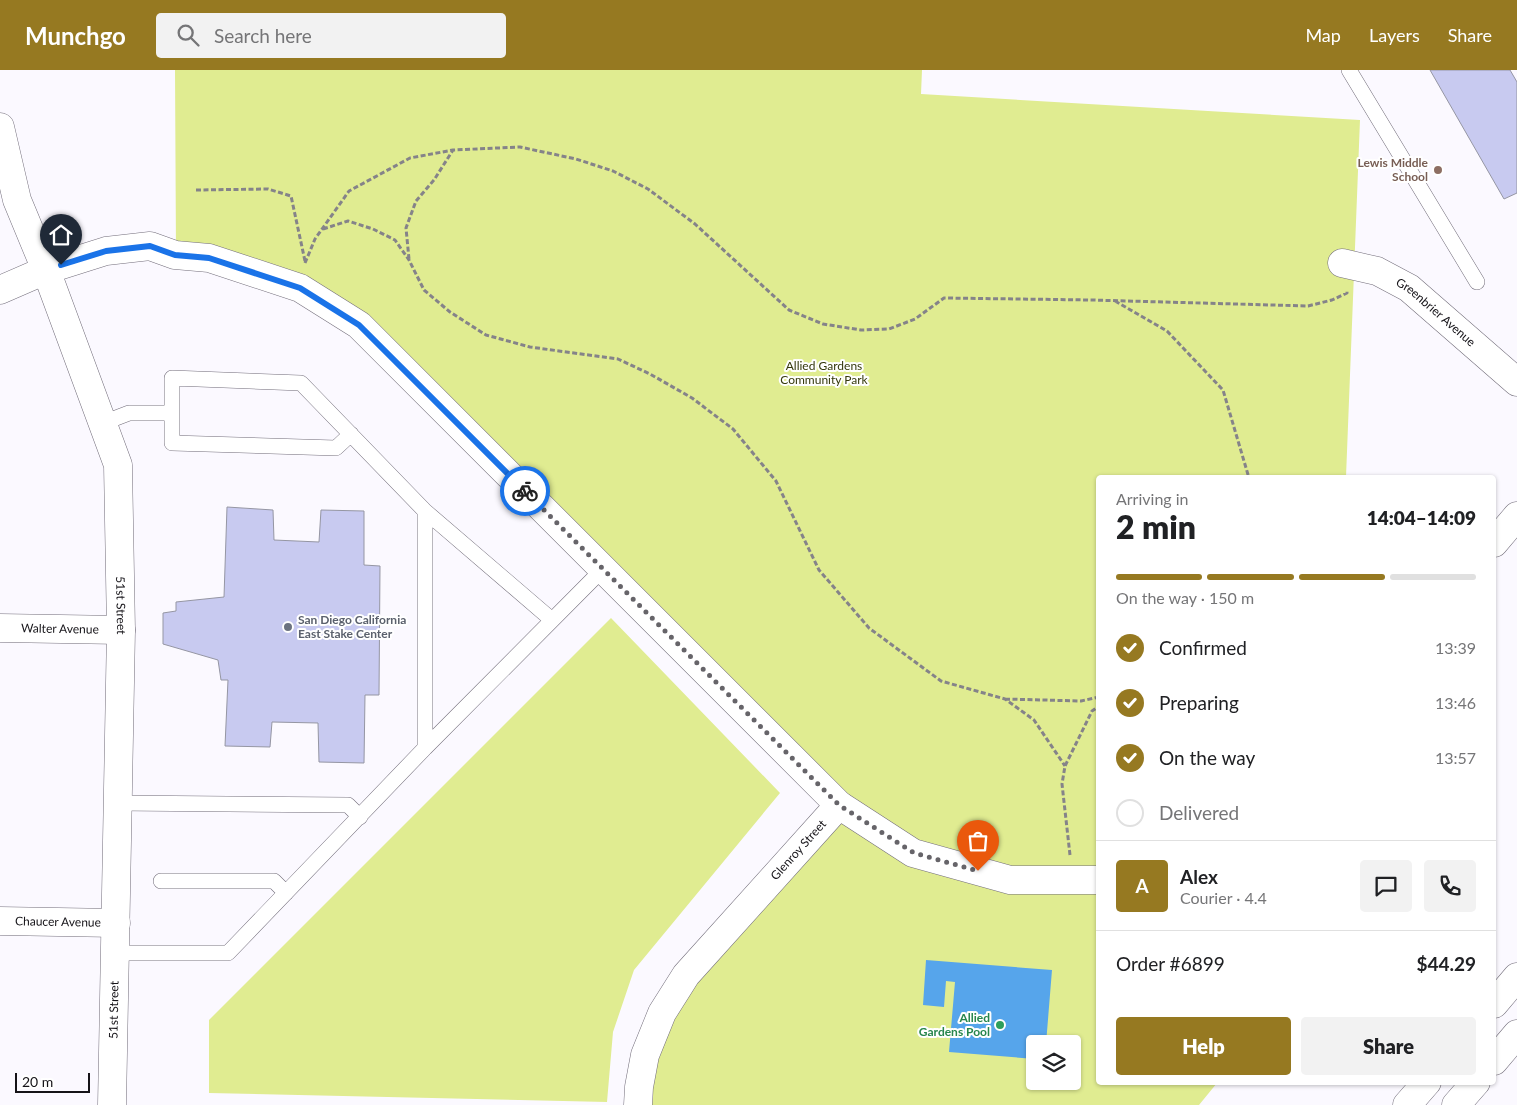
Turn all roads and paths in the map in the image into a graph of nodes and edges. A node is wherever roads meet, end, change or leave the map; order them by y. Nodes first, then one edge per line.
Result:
1 (1349, 70) edge
2 (0, 126) edge
3 (452, 150) junction
4 (196, 190) dead end
5 (322, 229) junction
6 (409, 260) junction
7 (306, 261) junction
8 (1345, 264) joint
9 (46, 270) junction
10 (1477, 282) dead end
11 (295, 287) junction
12 (0, 290) edge
13 (1115, 301) junction
14 (1517, 382) edge
15 (172, 414) junction
16 (102, 423) junction
17 (351, 434) junction
18 (1248, 475) edge
19 (425, 511) junction
20 (1517, 516) edge
21 (1496, 541) edge
22 (603, 569) junction
23 (552, 620) junction
24 (0, 628) edge
25 (121, 630) junction
26 (1096, 698) edge
27 (1005, 699) junction
28 (1096, 709) edge
29 (425, 748) junction
30 (1065, 766) junction
31 (118, 803) junction
32 (839, 805) junction
33 (360, 817) junction
34 (1087, 880) edge
35 (161, 881) dead end
36 (286, 893) junction
37 (0, 921) edge
38 (116, 923) junction
39 (115, 953) junction
40 (1517, 977) edge
41 (1496, 1002) edge
42 (1517, 1034) edge
43 (1496, 1059) edge
44 (1424, 1085) edge
45 (1473, 1085) edge
46 (112, 1105) edge
47 (638, 1105) edge
48 (1407, 1105) edge
49 (1456, 1105) edge

1 - 10 lane
2 - 9 street, 51st Street
3 - 5 path
3 - 6 path
3 - 13 path
4 - 7 path
5 - 6 path
5 - 7 path
6 - 27 path
7 - 11 path
8 - 13 path
8 - 14 street, Greenbrier Avenue
9 - 11 street
9 - 12 street
9 - 16 street, 51st Street
11 - 22 street
13 - 18 path
15 - 16 lane
15 - 17 lane
15 - 17 lane
16 - 25 street, 51st Street
17 - 19 lane
19 - 23 lane
19 - 29 lane
20 - 21 street
22 - 23 lane
22 - 32 street
23 - 29 lane
24 - 25 street, Walter Avenue
25 - 31 street, 51st Street
26 - 27 path
27 - 30 path
28 - 30 path
29 - 33 lane
30 - 34 path
31 - 33 lane
31 - 38 street, 51st Street
32 - 34 street
32 - 47 street, Glenroy Street
33 - 36 lane
35 - 36 lane
36 - 39 lane
37 - 38 street, Chaucer Avenue
38 - 39 street, 51st Street
39 - 46 street, 51st Street
40 - 41 street
42 - 43 street
44 - 48 street
45 - 49 street

